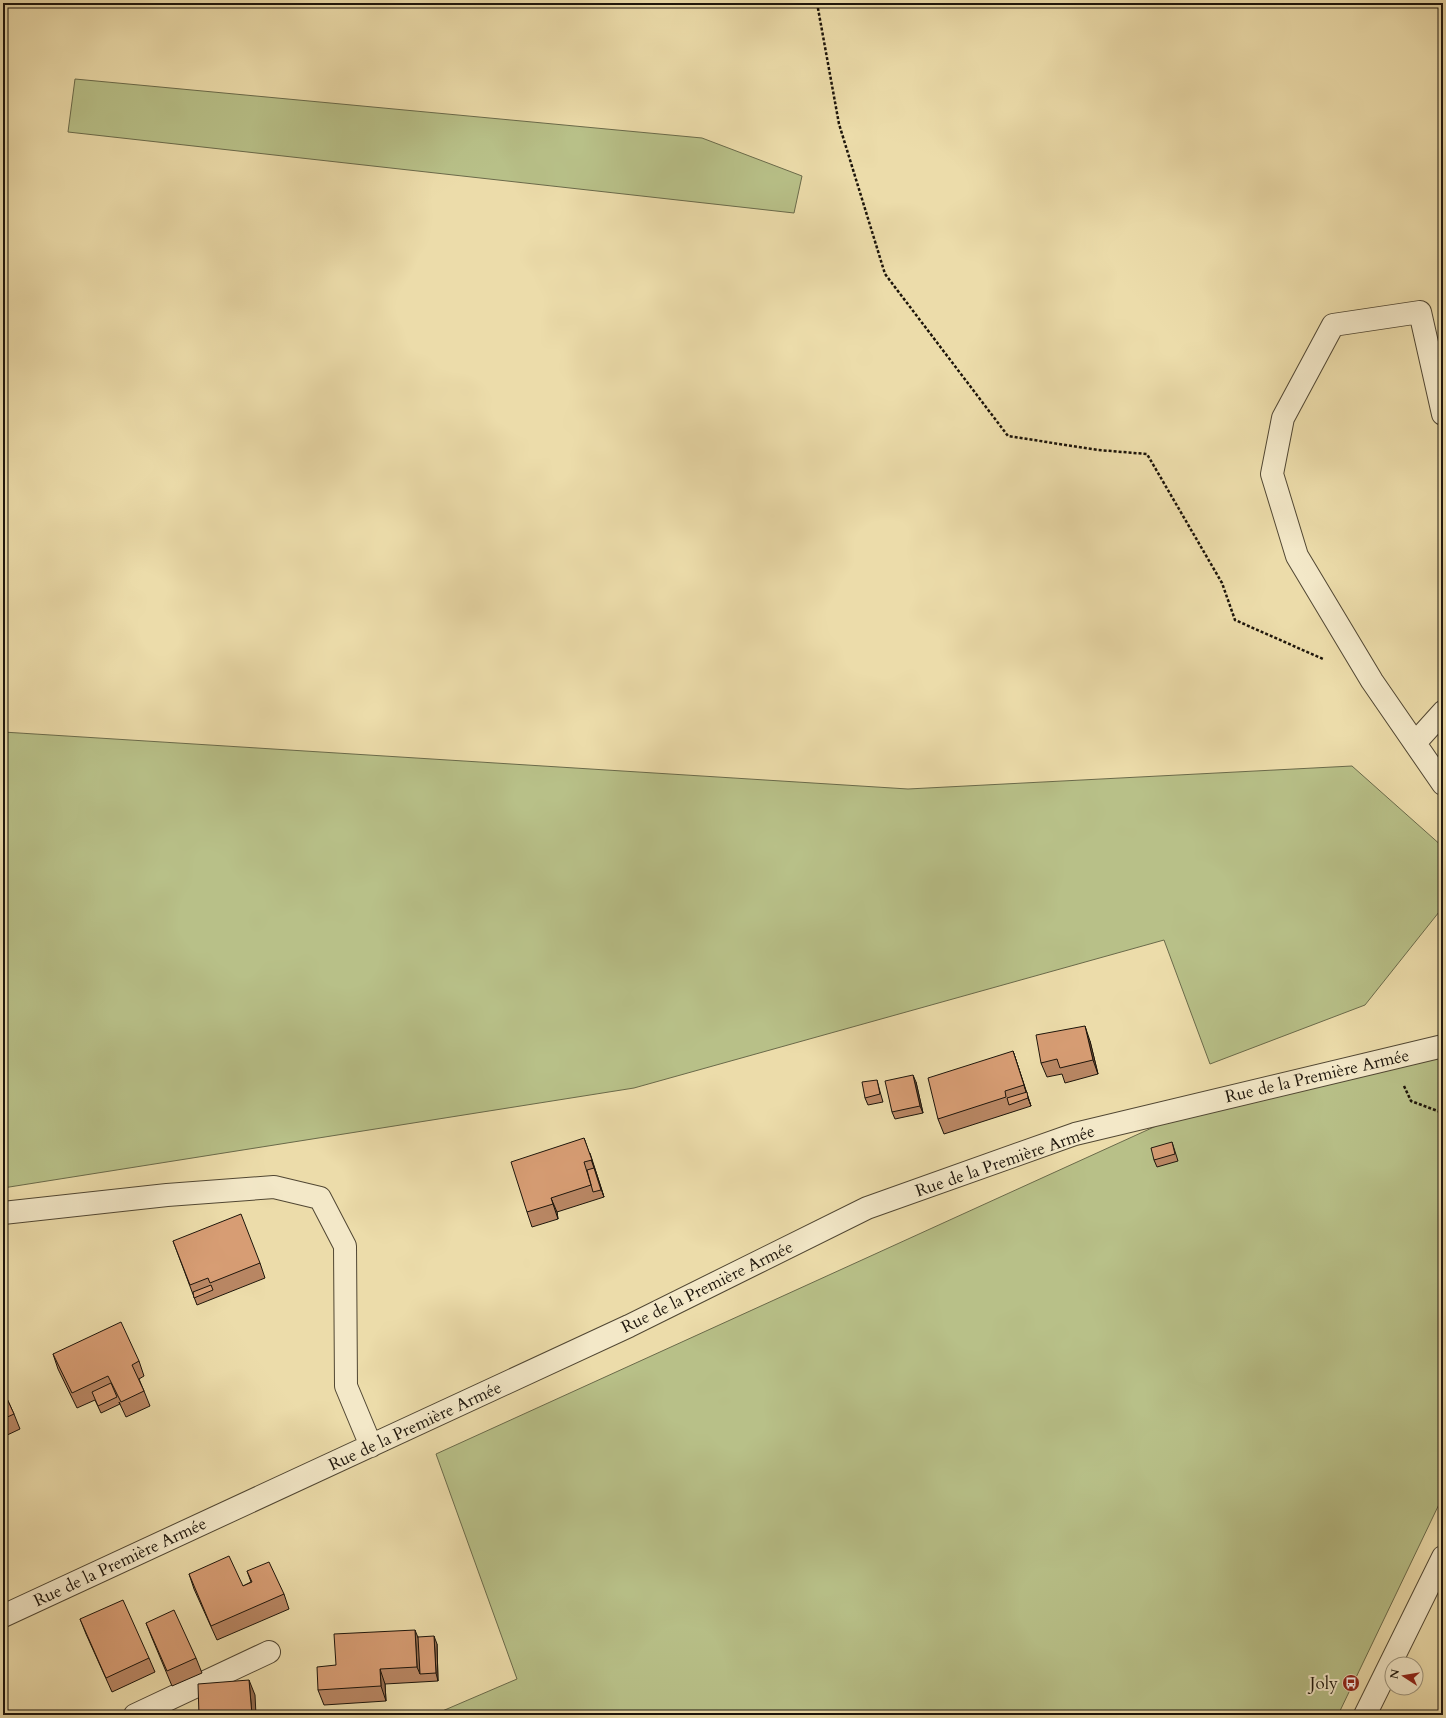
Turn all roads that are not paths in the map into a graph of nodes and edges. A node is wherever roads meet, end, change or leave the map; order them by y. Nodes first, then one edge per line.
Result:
1 (1443, 414) edge
2 (1443, 712) edge
3 (1415, 743) junction
4 (1443, 784) edge
5 (1443, 1046) edge
6 (3, 1213) edge
7 (371, 1446) junction
8 (1443, 1557) edge
9 (3, 1616) edge
10 (269, 1652) dead end
11 (135, 1715) edge
12 (1365, 1715) edge

1 - 3 street
2 - 3 street
3 - 4 street
5 - 7 street, Rue de la Première Armée
6 - 7 street
7 - 9 street, Rue de la Première Armée
8 - 12 street
10 - 11 street

